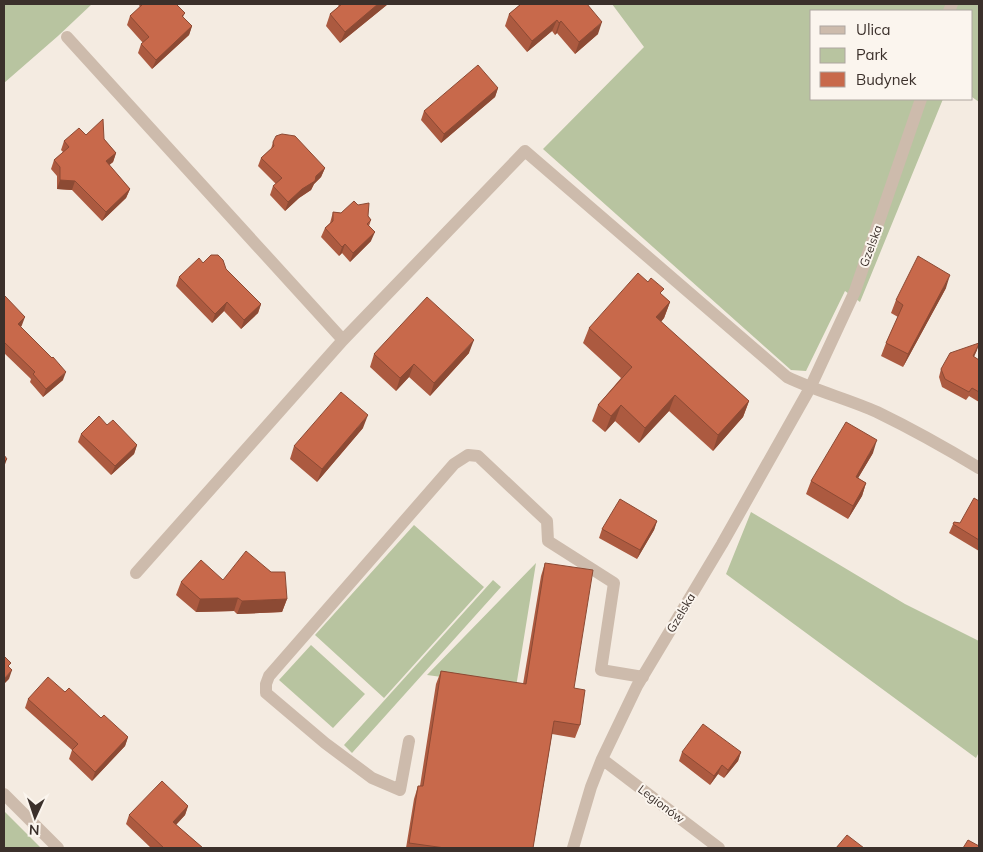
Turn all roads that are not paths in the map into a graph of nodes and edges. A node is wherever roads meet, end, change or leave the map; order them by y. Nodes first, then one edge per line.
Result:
1 (67, 37) dead end
2 (920, 100) edge
3 (343, 340) junction
4 (810, 388) junction
5 (979, 468) edge
6 (136, 573) dead end
7 (643, 677) junction
8 (409, 741) dead end
9 (602, 759) junction
10 (4, 794) edge
11 (58, 848) edge
12 (573, 848) edge
13 (719, 848) edge

1 - 3 street
2 - 4 street, Gzelska
3 - 4 street
3 - 6 street
4 - 5 street
4 - 7 street, Gzelska
7 - 8 street
7 - 9 street, Gzelska
9 - 12 street, Gzelska
9 - 13 street, Legionów
10 - 11 street

